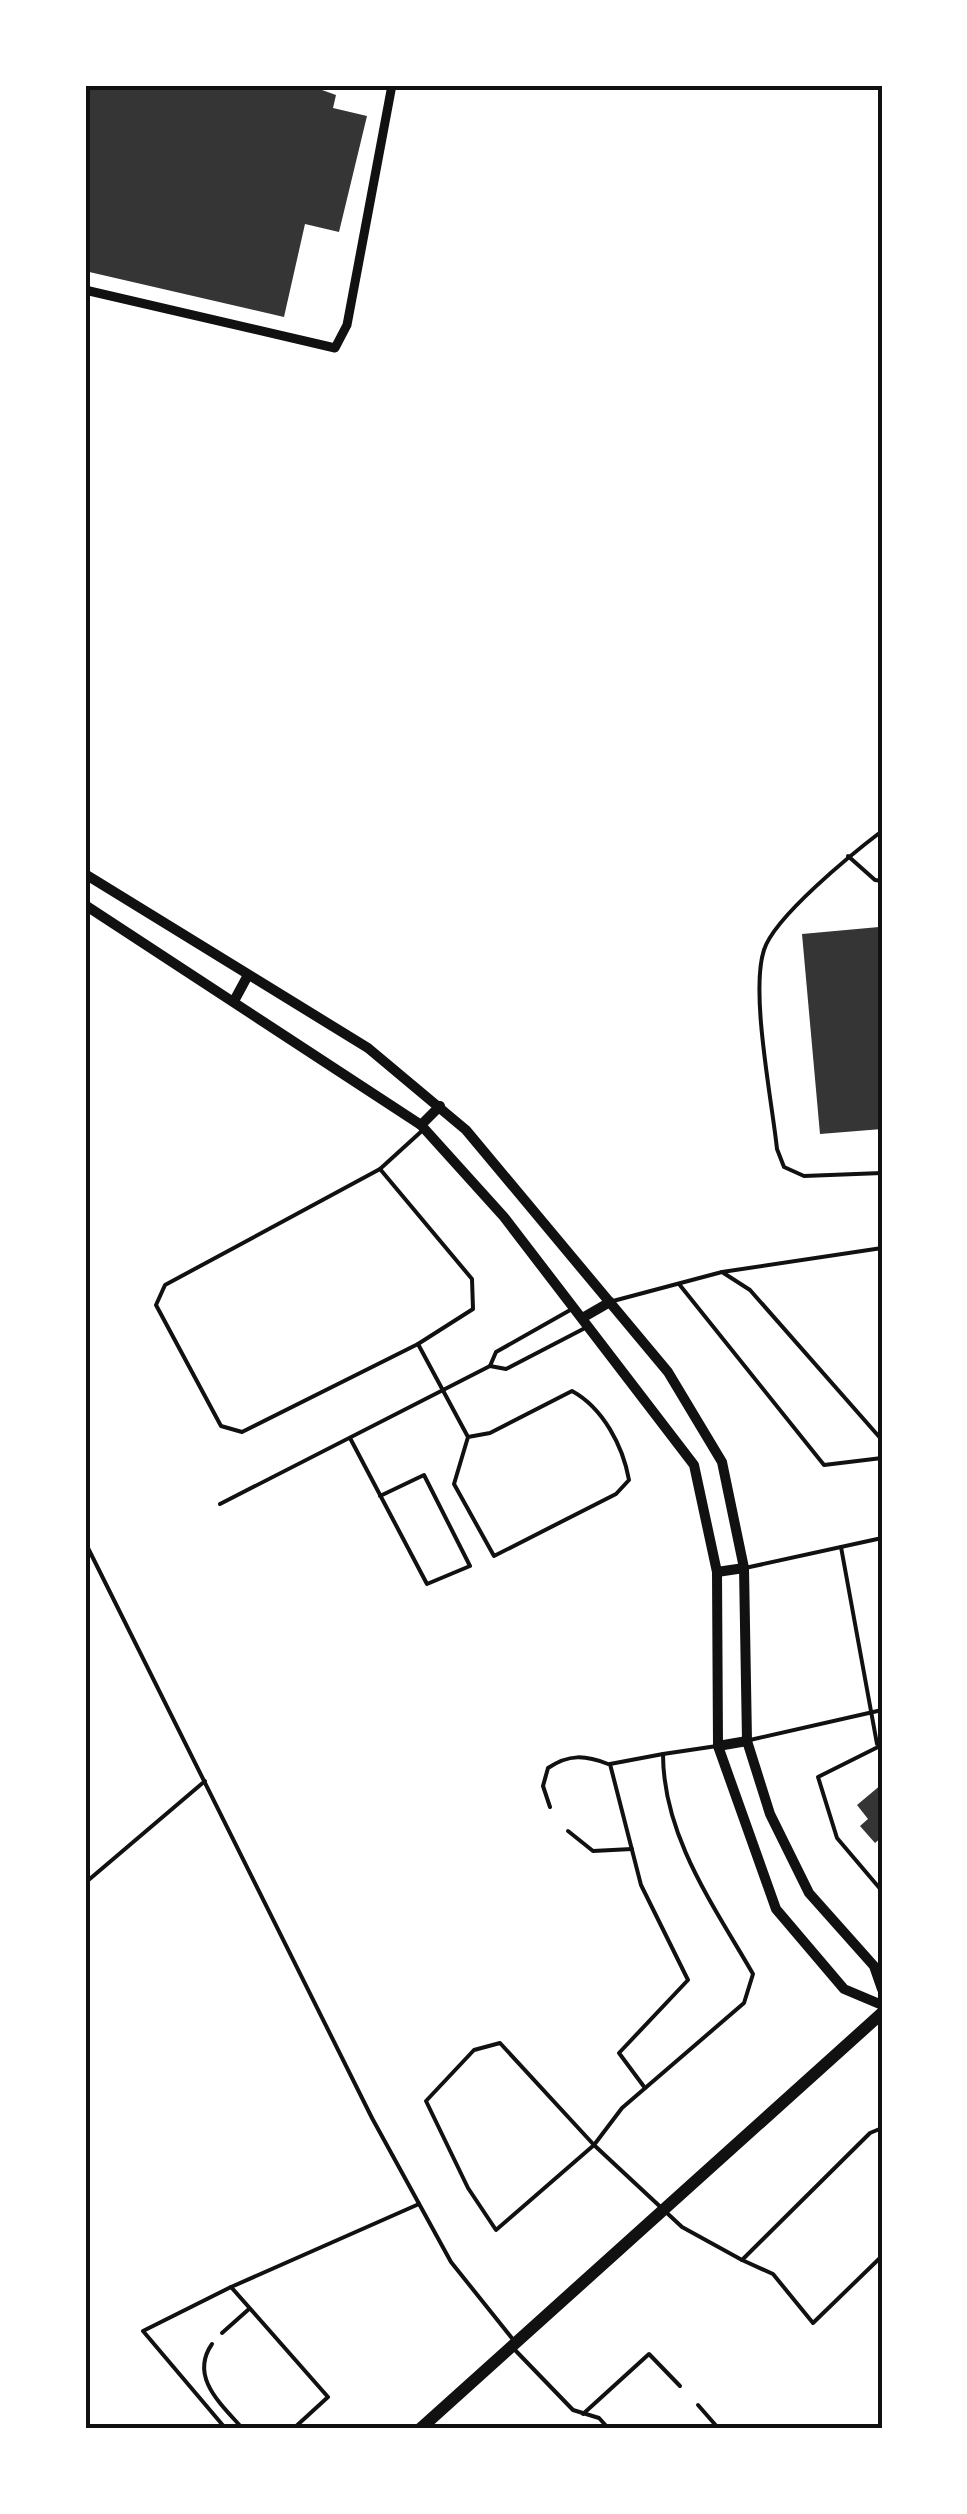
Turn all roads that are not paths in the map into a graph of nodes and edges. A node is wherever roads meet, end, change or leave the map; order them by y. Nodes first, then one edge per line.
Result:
1 (392, 85) edge
2 (85, 290) edge
3 (882, 831) edge
4 (848, 856) junction
5 (85, 874) edge
6 (882, 880) edge
7 (85, 905) edge
8 (248, 977) junction
9 (234, 1001) junction
10 (440, 1106) junction
11 (422, 1127) junction
12 (380, 1169) junction
13 (882, 1173) edge
14 (882, 1248) edge
15 (722, 1272) junction
16 (679, 1284) junction
17 (610, 1302) junction
18 (576, 1306) junction
19 (587, 1321) junction
20 (418, 1344) junction
21 (490, 1366) junction
22 (442, 1390) junction
23 (350, 1438) junction
24 (468, 1438) junction
25 (882, 1440) edge
26 (882, 1458) edge
27 (380, 1496) junction
28 (220, 1504) dead end
29 (882, 1538) edge
30 (85, 1542) edge
31 (841, 1547) junction
32 (744, 1568) junction
33 (717, 1572) junction
34 (882, 1710) edge
35 (874, 1712) junction
36 (747, 1740) junction
37 (880, 1745) edge
38 (718, 1746) junction
39 (663, 1754) junction
40 (610, 1764) junction
41 (205, 1780) junction
42 (550, 1807) dead end
43 (568, 1831) dead end
44 (632, 1849) junction
45 (85, 1884) edge
46 (882, 1892) edge
47 (882, 1990) edge
48 (882, 2005) edge
49 (882, 2013) edge
50 (645, 2088) junction
51 (882, 2128) edge
52 (594, 2145) junction
53 (419, 2204) junction
54 (662, 2211) junction
55 (882, 2256) edge
56 (742, 2260) junction
57 (231, 2286) junction
58 (249, 2309) junction
59 (222, 2333) dead end
60 (212, 2344) dead end
61 (514, 2345) junction
62 (680, 2386) dead end
63 (698, 2405) dead end
64 (583, 2414) junction
65 (226, 2429) edge
66 (243, 2429) edge
67 (292, 2429) edge
68 (420, 2429) edge
69 (609, 2429) edge
70 (719, 2429) edge

1 - 2 street
3 - 4 lane
4 - 6 lane
4 - 13 lane
5 - 8 street
7 - 9 street
8 - 9 street
8 - 10 street
9 - 11 street
10 - 11 street
10 - 17 street
11 - 12 lane
11 - 18 street
12 - 20 lane
12 - 20 lane
14 - 15 lane
15 - 16 lane
15 - 25 lane
16 - 17 lane
16 - 26 lane
17 - 19 street
17 - 32 street
18 - 19 street
18 - 21 lane
19 - 21 lane
19 - 33 street
20 - 22 lane
21 - 22 lane
22 - 23 lane
22 - 24 lane
23 - 27 lane
23 - 28 lane
24 - 24 lane
27 - 27 lane
29 - 31 lane
30 - 41 lane
31 - 32 lane
31 - 35 lane
32 - 33 street
32 - 36 street
33 - 38 street
34 - 35 lane
35 - 36 lane
35 - 37 lane
36 - 38 street
36 - 47 street
37 - 46 lane
38 - 39 lane
38 - 48 street
39 - 40 lane
39 - 50 lane
40 - 42 lane
40 - 44 lane
41 - 45 lane
41 - 53 lane
43 - 44 lane
44 - 50 lane
49 - 54 main road
50 - 52 lane
51 - 56 lane
52 - 52 lane
52 - 54 lane
53 - 57 lane
53 - 61 lane
54 - 56 lane
54 - 61 main road
55 - 56 lane
57 - 58 lane
57 - 65 lane
58 - 59 lane
58 - 67 lane
60 - 66 lane
61 - 64 lane
61 - 68 main road
62 - 64 lane
63 - 70 lane
64 - 69 lane

